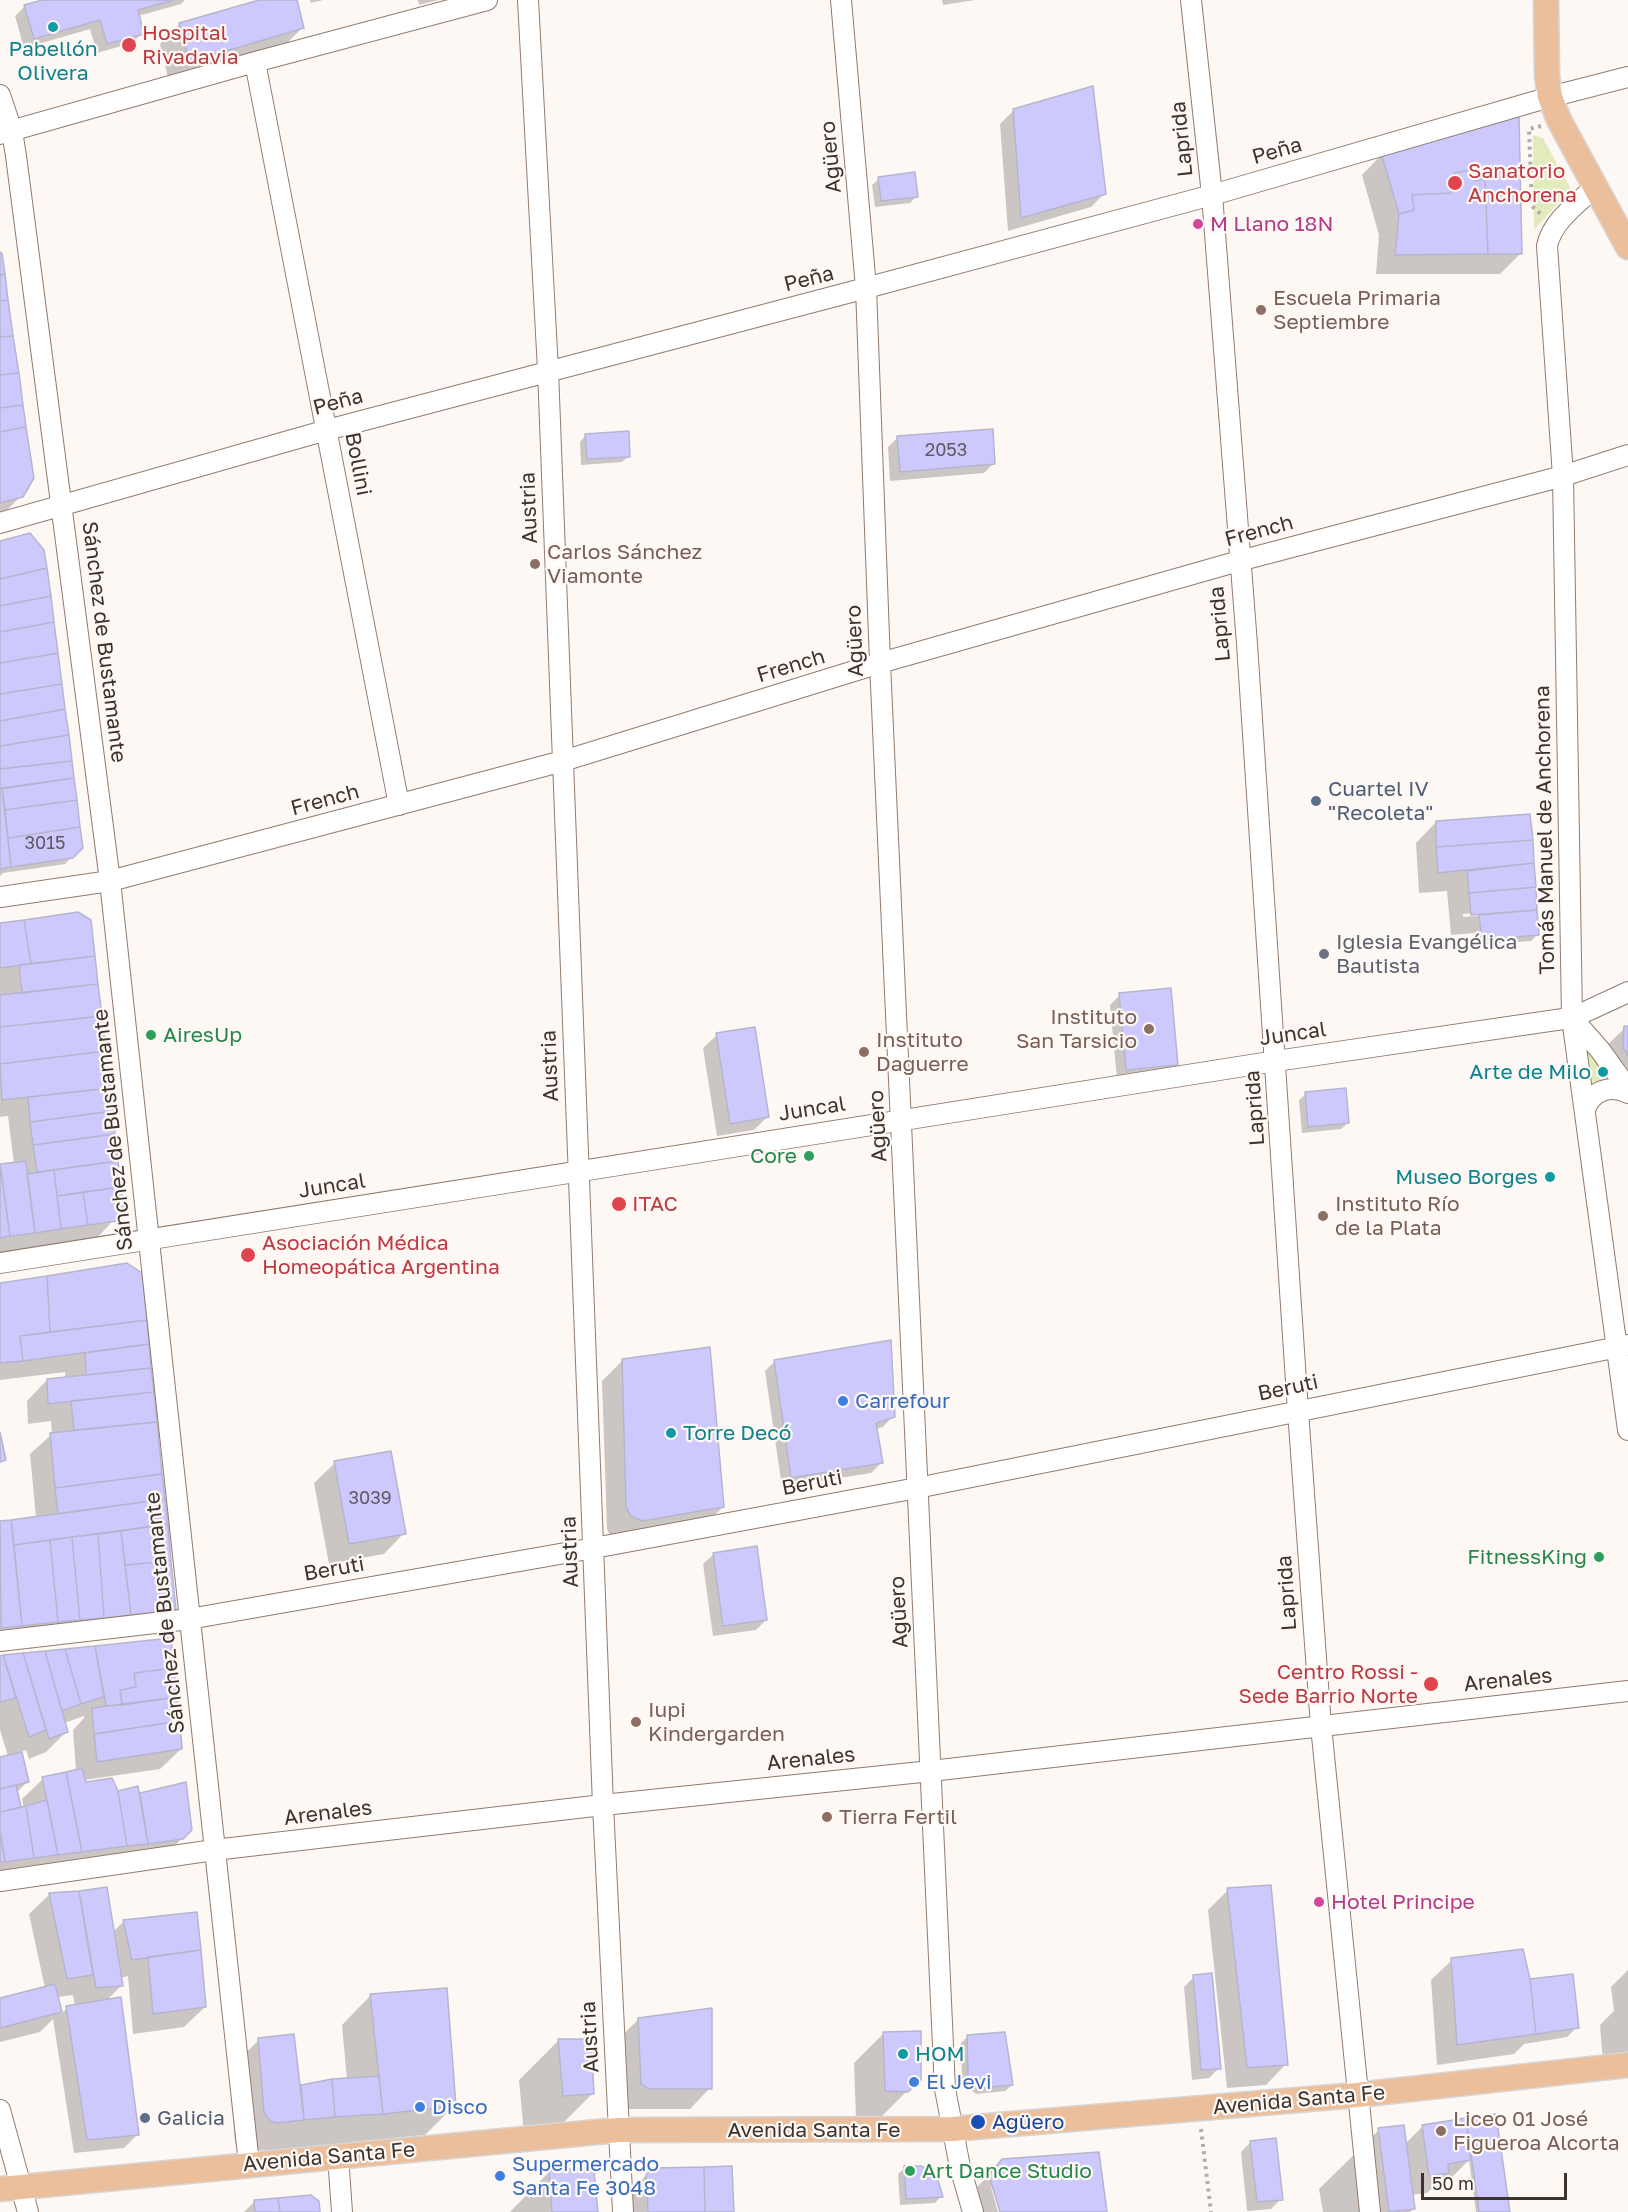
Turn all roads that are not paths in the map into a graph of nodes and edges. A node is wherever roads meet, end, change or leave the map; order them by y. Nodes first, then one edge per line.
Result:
1 (487, 0) edge
2 (528, 0) edge
3 (841, 0) edge
4 (1191, 0) edge
5 (1546, 0) edge
6 (255, 62) junction
7 (1628, 77) edge
8 (0, 94) edge
9 (1550, 96) junction
10 (6, 133) edge
11 (1596, 186) junction
12 (1212, 195) junction
13 (1628, 247) edge
14 (867, 288) junction
15 (548, 370) junction
16 (327, 430) junction
17 (1628, 455) edge
18 (1563, 476) junction
19 (63, 506) junction
20 (0, 523) edge
21 (1239, 561) junction
22 (880, 663) junction
23 (563, 761) junction
24 (399, 805) junction
25 (110, 881) junction
26 (0, 897) edge
27 (1628, 992) edge
28 (1572, 1018) junction
29 (1276, 1061) junction
30 (1628, 1091) edge
31 (1585, 1110) junction
32 (902, 1120) junction
33 (578, 1170) junction
34 (150, 1240) junction
35 (0, 1263) edge
36 (1622, 1346) edge
37 (1298, 1411) junction
38 (1628, 1430) edge
39 (917, 1488) junction
40 (594, 1548) junction
41 (189, 1619) junction
42 (0, 1641) edge
43 (1628, 1691) edge
44 (1321, 1726) junction
45 (931, 1771) junction
46 (603, 1804) junction
47 (214, 1850) junction
48 (0, 1881) edge
49 (1628, 2065) edge
50 (1357, 2096) junction
51 (0, 2110) edge
52 (952, 2129) junction
53 (618, 2130) junction
54 (338, 2156) junction
55 (249, 2164) junction
56 (10, 2187) edge
57 (28, 2212) edge
58 (342, 2212) edge
59 (623, 2212) edge
60 (973, 2212) edge
61 (1370, 2212) edge

1 - 6 street
2 - 15 street, Austria
3 - 14 street, Agüero
4 - 12 street, Laprida
5 - 9 main road
6 - 10 street
6 - 16 street, Bollini
7 - 9 street, Peña
8 - 10 street, Sánchez de Bustamante
9 - 11 main road
9 - 12 street, Peña
10 - 19 street, Sánchez de Bustamante
11 - 13 main road
11 - 18 street, Tomás Manuel de Anchorena
12 - 14 street, Peña
12 - 21 street, Laprida
14 - 15 street, Peña
14 - 22 street, Agüero
15 - 16 street, Peña
15 - 23 street, Austria
16 - 19 street, Peña
16 - 24 street, Bollini
17 - 18 street, French
18 - 21 street, French
18 - 28 street, Tomás Manuel de Anchorena
19 - 20 street, Peña
19 - 25 street, Sánchez de Bustamante
21 - 22 street, French
21 - 29 street, Laprida
22 - 23 street, French
22 - 32 street, Agüero
23 - 24 street, French
23 - 33 street, Austria
24 - 25 street, French
25 - 26 street, French
25 - 34 street, Sánchez de Bustamante
27 - 28 street, Juncal
28 - 29 street, Juncal
28 - 30 street
28 - 31 street, Tomás Manuel de Anchorena
29 - 32 street, Juncal
29 - 37 street, Laprida
30 - 31 street
31 - 36 street, Tomás Manuel de Anchorena
32 - 33 street, Juncal
32 - 39 street, Agüero
33 - 34 street, Juncal
33 - 40 street, Austria
34 - 35 street, Juncal
34 - 41 street, Sánchez de Bustamante
36 - 37 street, Beruti
36 - 38 street, Tomás Manuel de Anchorena
37 - 39 street, Beruti
37 - 44 street, Laprida
39 - 40 street, Beruti
39 - 45 street, Agüero
40 - 41 street, Beruti
40 - 46 street, Austria
41 - 42 street, Beruti
41 - 47 street, Sánchez de Bustamante
43 - 44 street, Arenales
44 - 45 street, Arenales
44 - 50 street, Laprida
45 - 46 street, Arenales
45 - 52 street, Agüero
46 - 47 street, Arenales
46 - 53 street, Austria
47 - 48 street, Arenales
47 - 55 street, Sánchez de Bustamante
49 - 50 main road, Avenida Santa Fe
50 - 52 main road, Avenida Santa Fe
50 - 61 street, Laprida
51 - 56 street
52 - 53 main road, Avenida Santa Fe
52 - 60 street, Agüero
53 - 54 main road, Avenida Santa Fe
53 - 59 street, Austria
54 - 55 main road, Avenida Santa Fe
54 - 58 street
55 - 56 main road, Avenida Santa Fe
56 - 57 street

